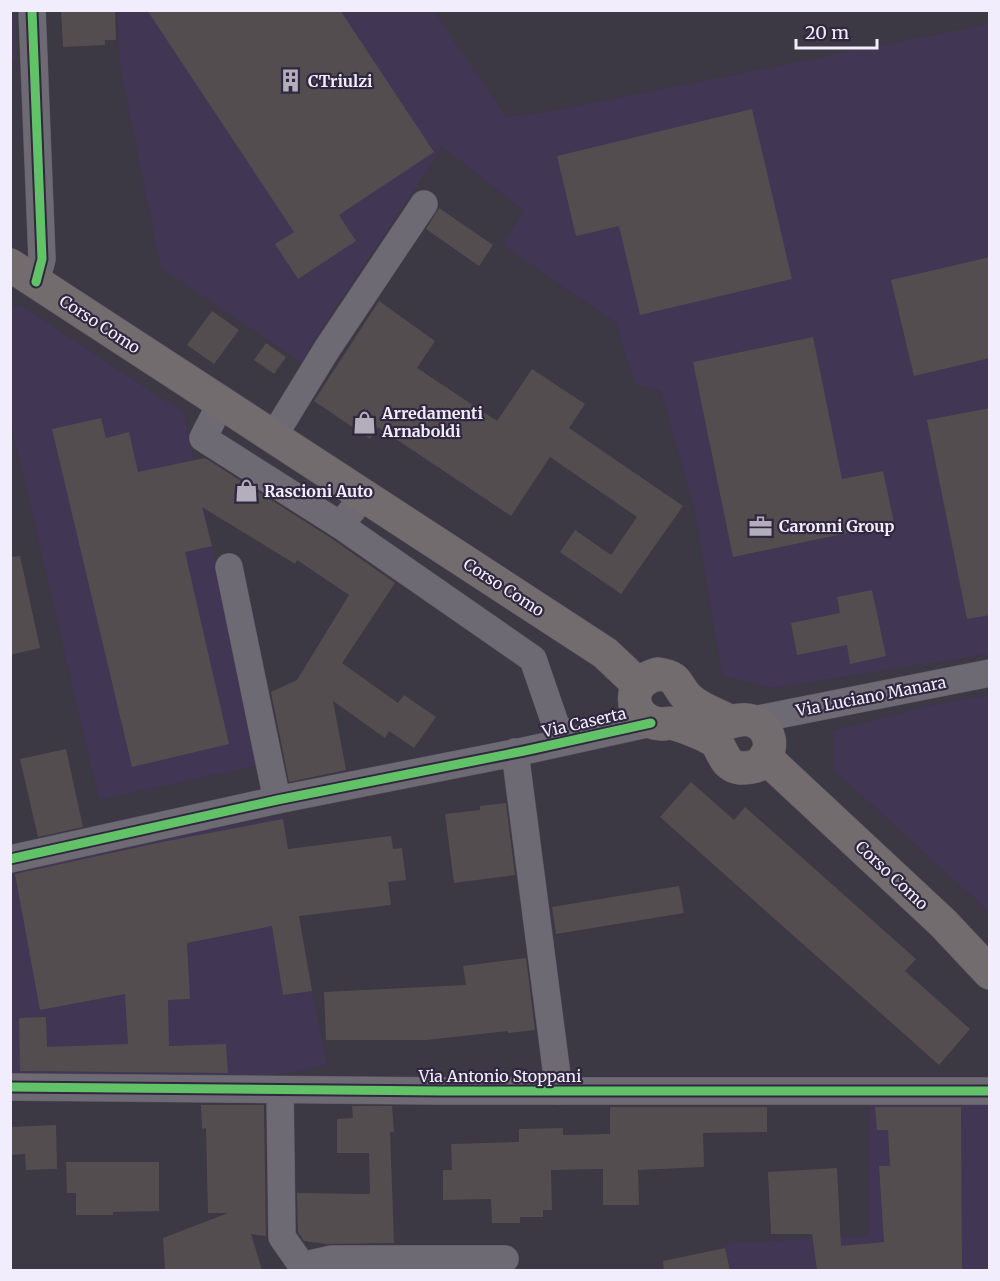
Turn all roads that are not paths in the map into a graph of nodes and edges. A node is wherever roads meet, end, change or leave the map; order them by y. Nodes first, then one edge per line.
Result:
1 (32, 10) edge
2 (424, 204) dead end
3 (17, 271) edge
4 (221, 403) junction
5 (273, 437) junction
6 (364, 496) junction
7 (340, 525) junction
8 (229, 567) dead end
9 (990, 673) edge
10 (639, 685) junction
11 (753, 720) junction
12 (651, 723) junction
13 (567, 741) junction
14 (519, 752) junction
15 (765, 757) junction
16 (277, 800) junction
17 (10, 859) edge
18 (990, 973) edge
19 (10, 1087) edge
20 (280, 1090) junction
21 (559, 1091) junction
22 (990, 1091) edge
23 (505, 1259) dead end
24 (303, 1268) edge

1 - 3 street
2 - 5 street
3 - 4 main road, Corso Como
4 - 5 main road, Corso Como
4 - 7 street
5 - 6 main road, Corso Como
6 - 7 street
6 - 10 main road, Corso Como
7 - 13 street
8 - 16 street
9 - 11 street, Via Luciano Manara
10 - 11 main road
10 - 12 main road
11 - 15 main road
12 - 13 street, Via Caserta
12 - 15 main road
13 - 14 street, Via Caserta
14 - 16 street, Via Caserta
14 - 21 street
15 - 18 main road, Corso Como
16 - 17 street, Via Caserta
19 - 20 street, Via Antonio Stoppani
20 - 21 street, Via Antonio Stoppani
20 - 24 street
21 - 22 street, Via Antonio Stoppani
23 - 24 street

